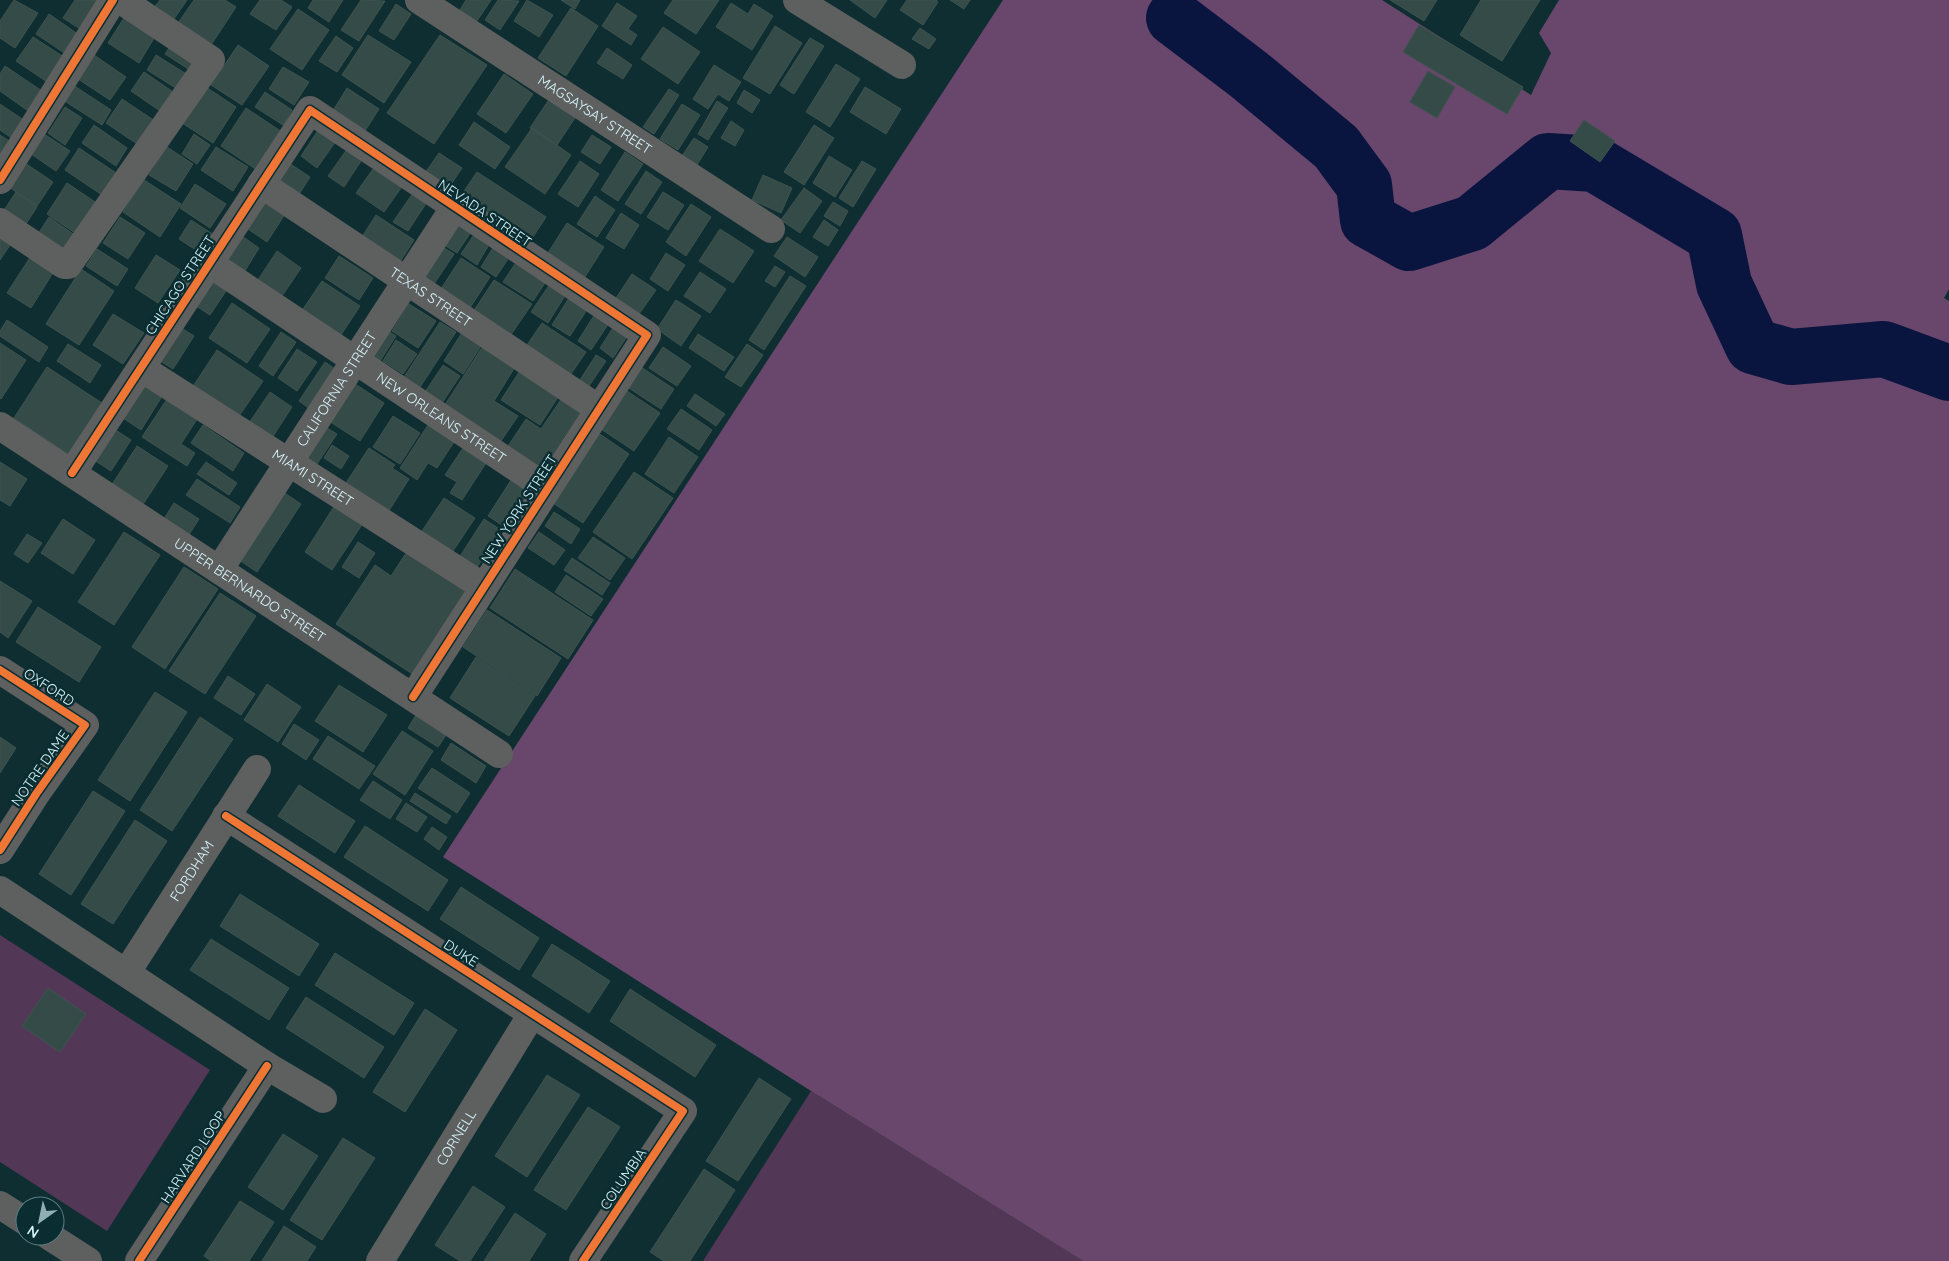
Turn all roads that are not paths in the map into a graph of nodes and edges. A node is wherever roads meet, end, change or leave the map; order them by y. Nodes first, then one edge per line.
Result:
1 (113, 0) edge
2 (121, 0) edge
3 (419, 0) edge
4 (797, 0) edge
5 (902, 66) dead end
6 (310, 110) joint
7 (0, 180) edge
8 (261, 184) junction
9 (454, 208) junction
10 (0, 222) edge
11 (771, 229) dead end
12 (209, 263) junction
13 (406, 281) junction
14 (646, 335) joint
15 (354, 360) junction
16 (141, 368) junction
17 (599, 409) junction
18 (0, 426) edge
19 (288, 462) junction
20 (72, 473) junction
21 (547, 488) junction
22 (219, 570) junction
23 (484, 587) junction
24 (0, 670) edge
25 (413, 697) junction
26 (85, 725) joint
27 (499, 754) dead end
28 (257, 769) dead end
29 (226, 816) junction
30 (0, 850) edge
31 (0, 890) edge
32 (127, 972) junction
33 (532, 1014) junction
34 (267, 1066) junction
35 (323, 1099) dead end
36 (683, 1111) joint
37 (0, 1205) edge
38 (15, 1215) edge
39 (65, 1246) edge
40 (88, 1261) edge
41 (140, 1261) edge
42 (380, 1261) edge
43 (583, 1261) edge

1 - 7 street
2 - 10 street
3 - 11 street, MAGSAYSAY STREET
4 - 5 street
6 - 8 street, CHICAGO STREET
6 - 9 street, NEVADA STREET
8 - 12 street, CHICAGO STREET
8 - 13 street, TEXAS STREET
9 - 13 street, CALIFORNIA STREET
9 - 14 street, NEVADA STREET
12 - 15 street, NEW ORLEANS STREET
12 - 16 street, CHICAGO STREET
13 - 15 street, CALIFORNIA STREET
13 - 17 street, TEXAS STREET
14 - 17 street, NEW YORK STREET
15 - 19 street, CALIFORNIA STREET
15 - 21 street, NEW ORLEANS STREET
16 - 19 street, MIAMI STREET
16 - 20 street, CHICAGO STREET
17 - 21 street, NEW YORK STREET
18 - 20 street, UPPER BERNARDO STREET
19 - 22 street, CALIFORNIA STREET
19 - 23 street, MIAMI STREET
20 - 22 street, UPPER BERNARDO STREET
21 - 23 street, NEW YORK STREET
22 - 25 street, UPPER BERNARDO STREET
23 - 25 street, NEW YORK STREET
24 - 26 street, OXFORD
25 - 27 street, UPPER BERNARDO STREET
26 - 30 street, NOTRE DAME
28 - 29 street, FORDHAM
29 - 32 street, FORDHAM
29 - 33 street, DUKE
31 - 32 street
32 - 34 street
33 - 36 street, DUKE
33 - 42 street, CORNELL
34 - 35 street
34 - 41 street, HARVARD LOOP
36 - 43 street, COLUMBIA
37 - 38 street
39 - 40 street

